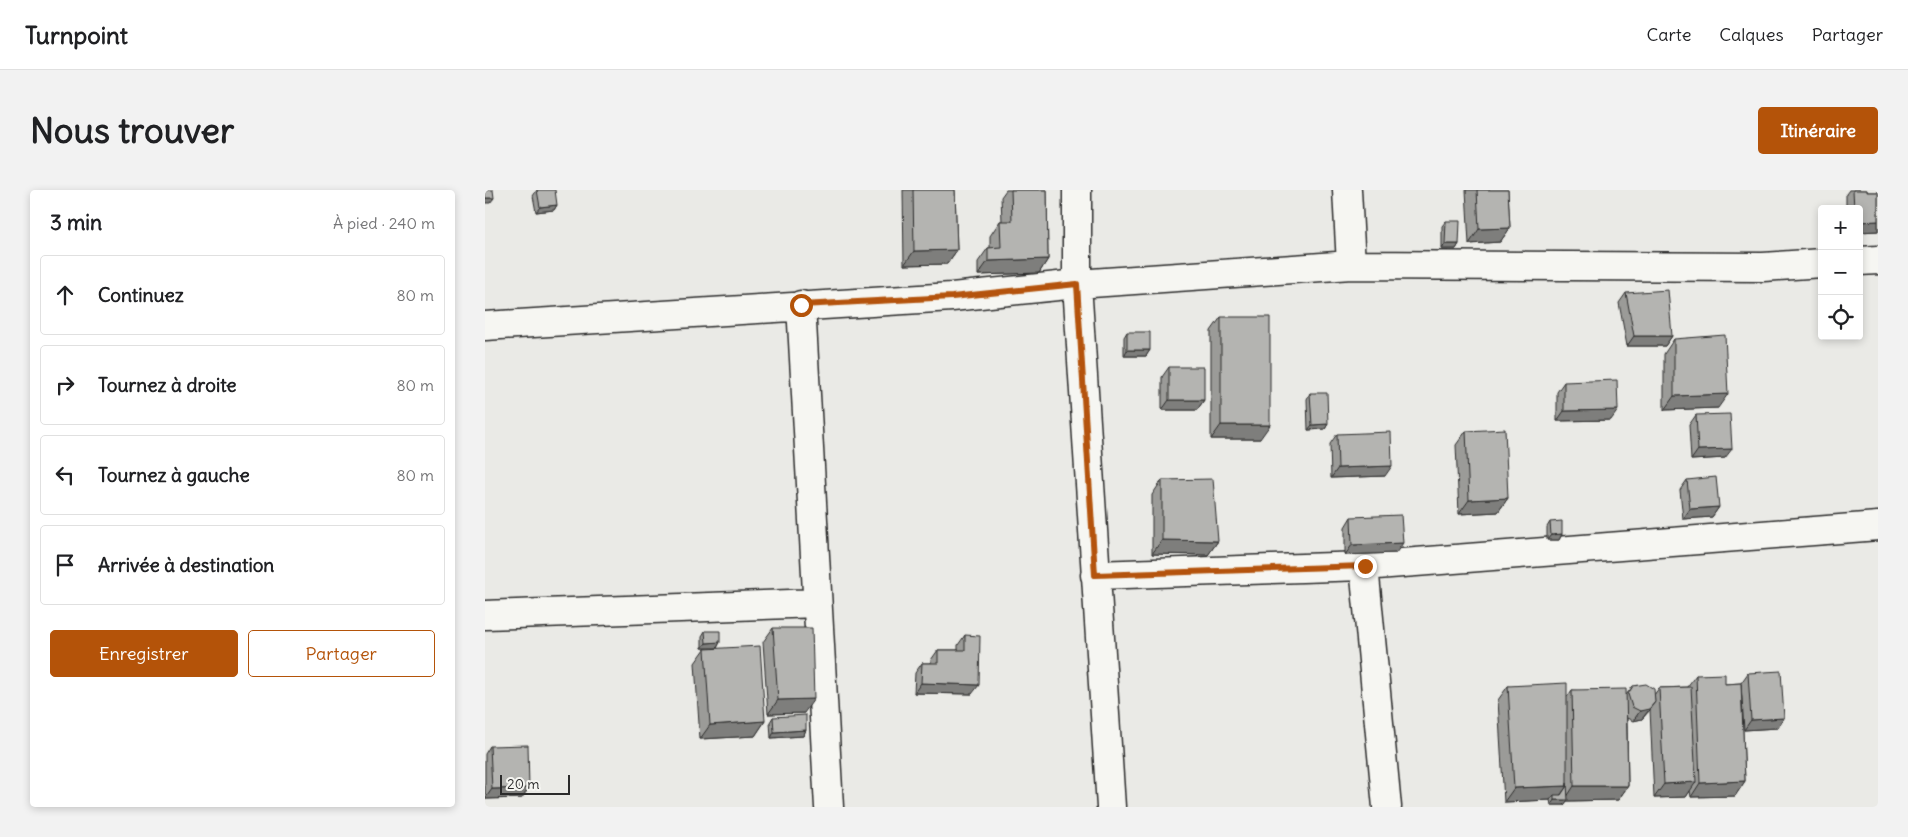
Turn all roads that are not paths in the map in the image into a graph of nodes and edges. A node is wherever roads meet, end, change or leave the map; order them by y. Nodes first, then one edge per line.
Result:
1 (1077, 190) edge
2 (1347, 190) edge
3 (1878, 260) edge
4 (1863, 261) edge
5 (1818, 263) edge
6 (1351, 265) junction
7 (1077, 284) junction
8 (801, 305) junction
9 (485, 326) edge
10 (1878, 526) edge
11 (1365, 566) junction
12 (1095, 575) junction
13 (817, 603) junction
14 (485, 614) edge
15 (829, 807) edge
16 (1111, 807) edge
17 (1387, 807) edge

1 - 7 street
2 - 6 street
3 - 4 street
5 - 6 street
6 - 7 street
7 - 8 street
7 - 12 street
8 - 9 street
8 - 13 street
10 - 11 street
11 - 12 street
11 - 17 street
12 - 16 street
13 - 14 street
13 - 15 street

